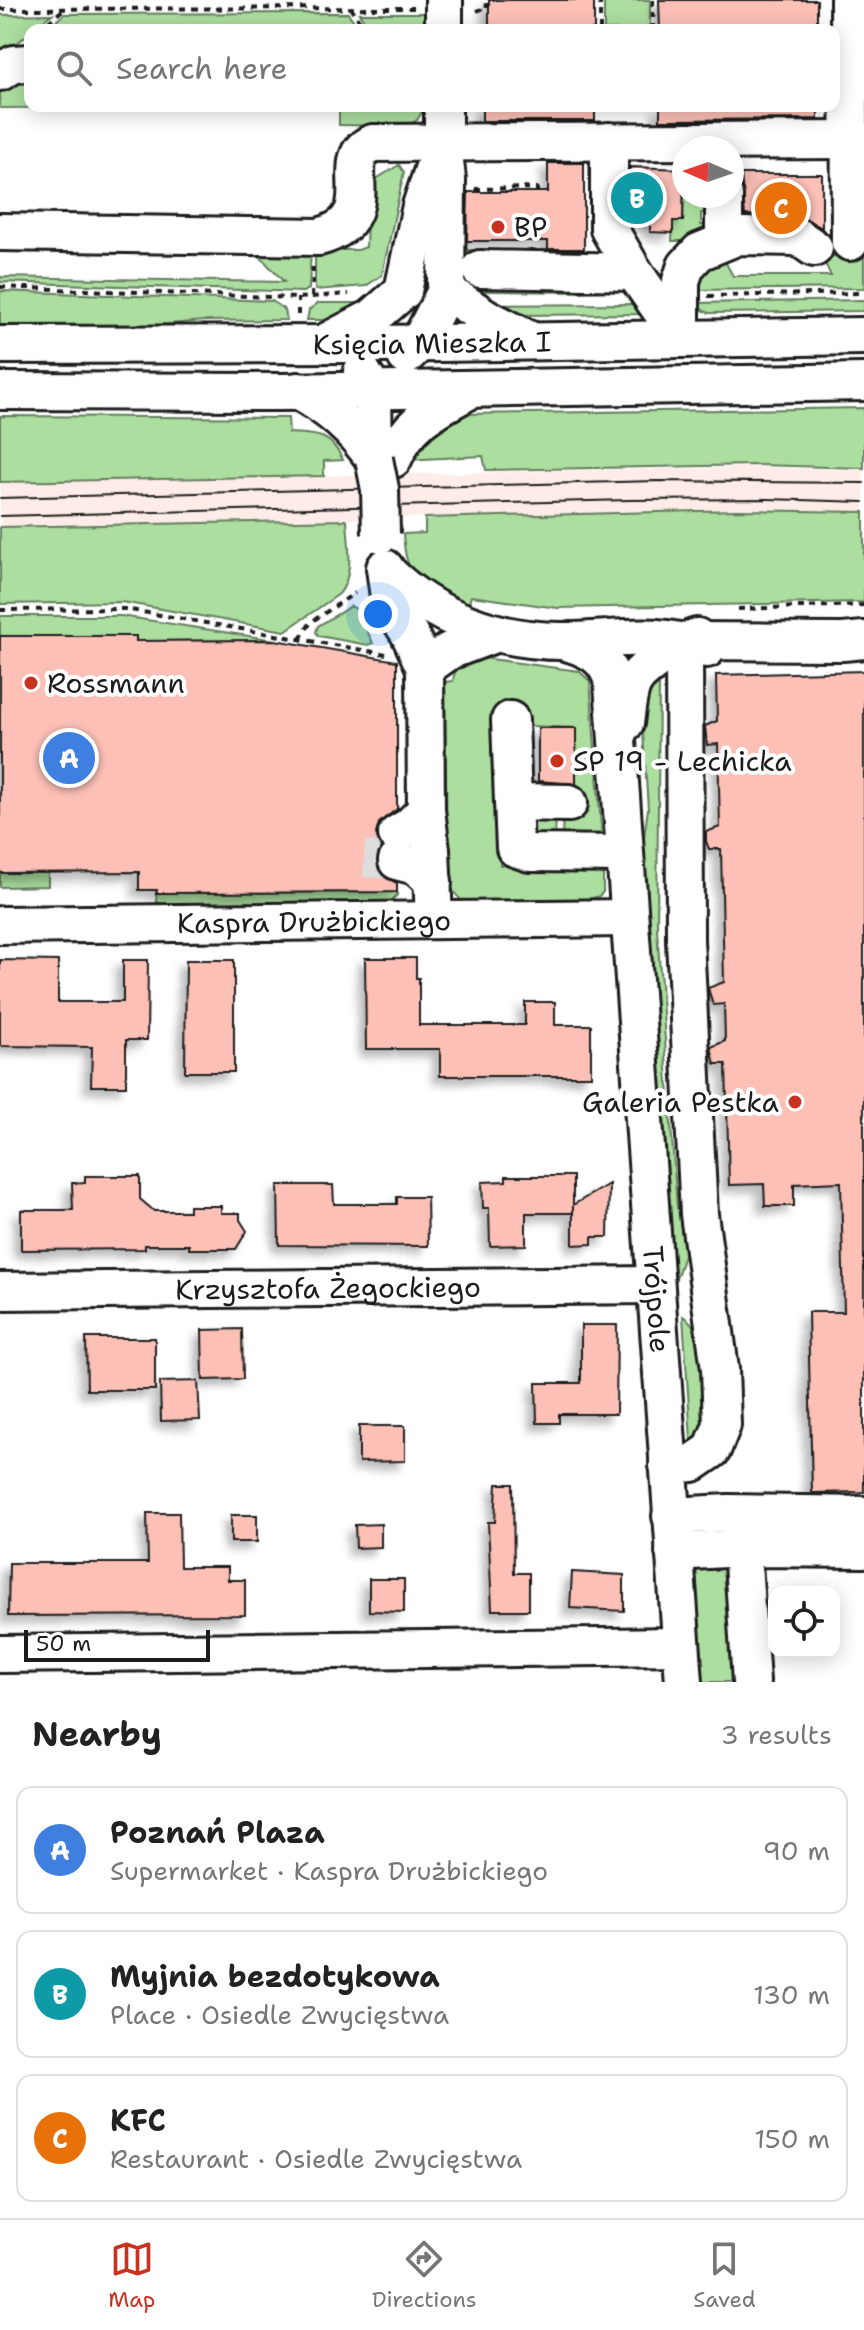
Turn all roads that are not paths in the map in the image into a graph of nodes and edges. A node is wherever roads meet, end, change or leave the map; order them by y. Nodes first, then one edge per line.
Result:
1 (849, 0) edge
2 (24, 63) edge
3 (0, 72) edge
4 (443, 112) edge
5 (849, 140) junction
6 (609, 141) junction
7 (443, 142) junction
8 (672, 143) edge
9 (744, 143) edge
10 (727, 225) edge
11 (0, 232) edge
12 (857, 242) edge
13 (480, 269) dead end
14 (634, 272) junction
15 (403, 291) junction
16 (446, 291) junction
17 (864, 336) edge
18 (681, 339) junction
19 (534, 342) junction
20 (419, 343) junction
21 (322, 344) junction
22 (0, 345) edge
23 (864, 382) edge
24 (473, 389) junction
25 (373, 390) junction
26 (0, 391) edge
27 (298, 391) junction
28 (382, 469) junction
29 (386, 571) junction
30 (494, 634) junction
31 (853, 640) edge
32 (562, 641) junction
33 (684, 641) junction
34 (425, 668) junction
35 (510, 720) dead end
36 (618, 760) junction
37 (513, 802) junction
38 (569, 803) dead end
39 (426, 810) junction
40 (625, 854) junction
41 (433, 881) junction
42 (628, 918) junction
43 (434, 920) junction
44 (0, 925) edge
45 (706, 1273) junction
46 (0, 1291) edge
47 (655, 1295) junction
48 (668, 1465) junction
49 (864, 1515) edge
50 (672, 1534) junction
51 (742, 1548) junction
52 (864, 1549) edge
53 (681, 1646) junction
54 (0, 1654) edge
55 (684, 1682) edge
56 (751, 1682) edge

1 - 5 street
2 - 3 street
4 - 7 street
5 - 9 street
5 - 12 street
6 - 7 street
6 - 8 street
6 - 14 street
7 - 11 street
7 - 15 street
7 - 16 street
10 - 12 street
10 - 18 street
13 - 14 street
14 - 18 street
15 - 20 street
15 - 21 street
16 - 19 street
16 - 20 street
17 - 18 street, Księcia Mieszka I
18 - 19 street, Księcia Mieszka I
19 - 20 street, Księcia Mieszka I
20 - 21 street, Księcia Mieszka I
20 - 24 street
20 - 25 street
21 - 22 street, Księcia Mieszka I
21 - 25 street
23 - 24 street, Księcia Mieszka I
24 - 25 street, Księcia Mieszka I
24 - 28 street
25 - 27 street, Księcia Mieszka I
25 - 28 street
26 - 27 street, Księcia Mieszka I
27 - 28 street
28 - 29 street, bridge
29 - 30 street
29 - 34 street
30 - 32 street
30 - 34 street
31 - 33 street
32 - 33 street
32 - 36 street
33 - 36 street
33 - 45 street
34 - 39 street
35 - 37 street
36 - 40 street, Trójpole
37 - 38 street
37 - 40 street
39 - 41 street
39 - 41 street
40 - 42 street, Trójpole
41 - 43 street
42 - 43 street, Kaspra Drużbickiego
42 - 47 street, Trójpole
43 - 44 street, Kaspra Drużbickiego
45 - 47 street, Krzysztofa Żegockiego
45 - 48 street
46 - 47 street, Krzysztofa Żegockiego
47 - 48 street, Trójpole
48 - 50 street, Trójpole
49 - 50 street
50 - 51 street
50 - 53 street, Trójpole
51 - 52 street
51 - 56 street
53 - 54 street
53 - 55 street, Trójpole

